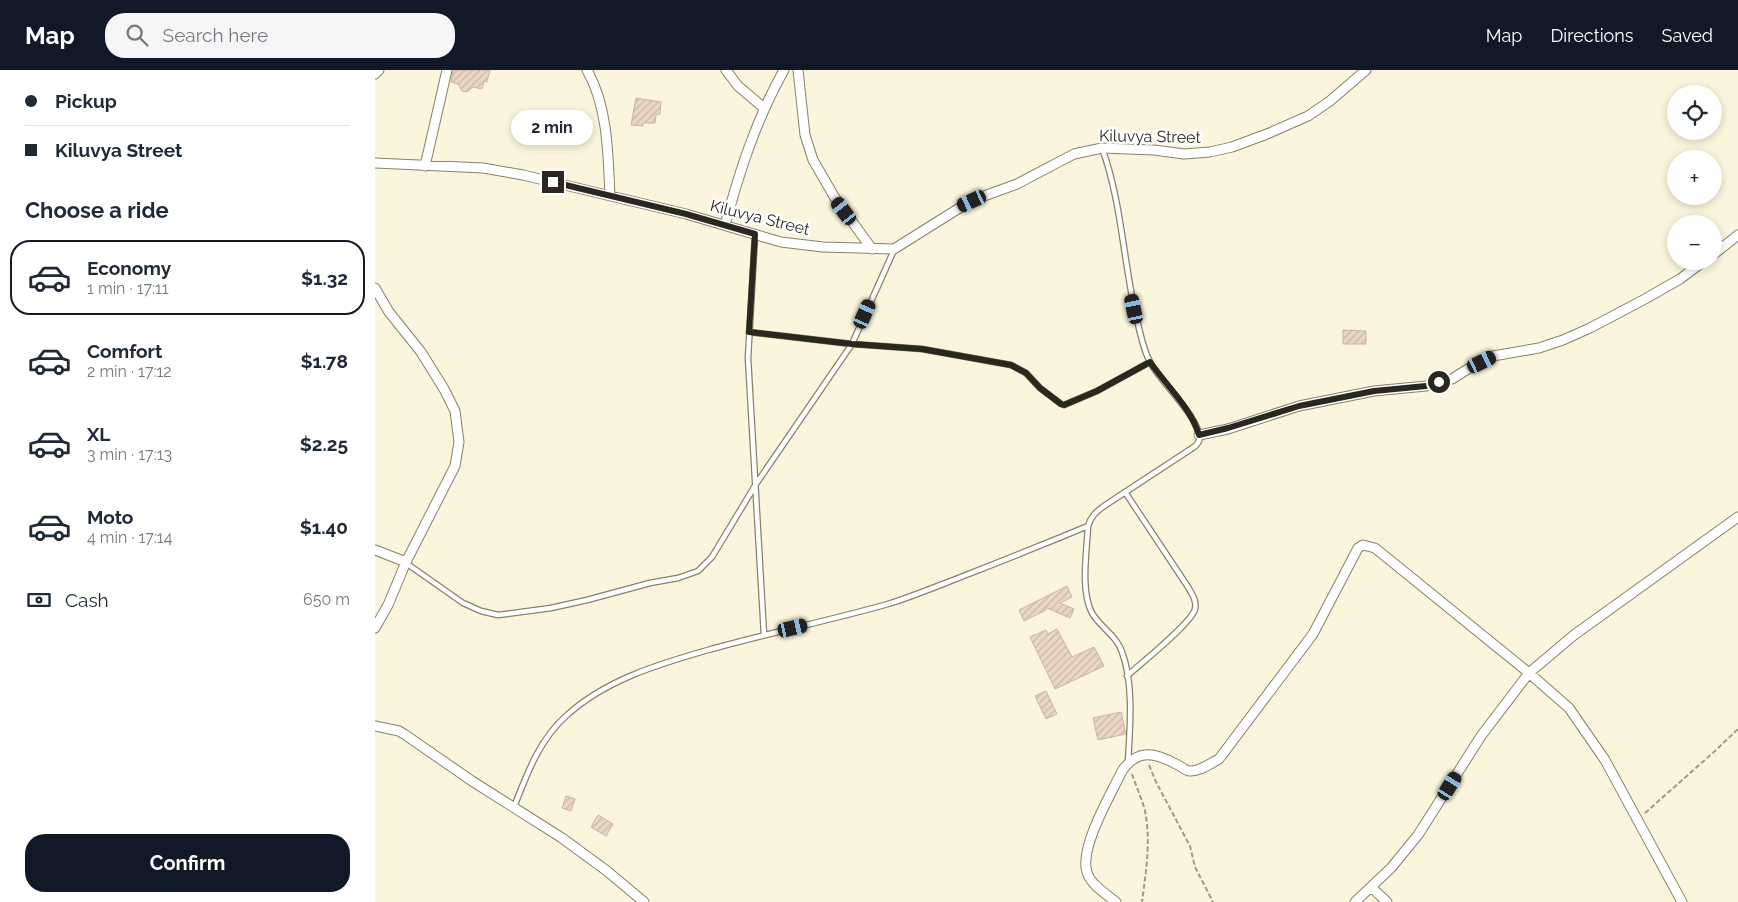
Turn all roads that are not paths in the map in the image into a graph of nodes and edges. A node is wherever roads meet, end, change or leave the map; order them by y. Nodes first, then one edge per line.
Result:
1 (379, 70) edge
2 (447, 70) edge
3 (587, 70) edge
4 (726, 70) edge
5 (784, 70) edge
6 (798, 70) edge
7 (1366, 70) edge
8 (375, 74) edge
9 (764, 108) junction
10 (1101, 148) junction
11 (375, 163) edge
12 (425, 166) junction
13 (610, 196) junction
14 (725, 225) junction
15 (755, 234) junction
16 (1738, 235) edge
17 (1722, 248) edge
18 (872, 249) junction
19 (894, 249) junction
20 (1692, 270) edge
21 (375, 288) edge
22 (749, 332) junction
23 (852, 344) junction
24 (1150, 362) junction
25 (1199, 435) junction
26 (757, 484) junction
27 (1125, 492) junction
28 (1738, 517) edge
29 (1088, 526) junction
30 (375, 550) edge
31 (406, 562) junction
32 (375, 628) edge
33 (764, 635) junction
34 (1529, 673) junction
35 (1127, 676) junction
36 (375, 726) edge
37 (1128, 762) junction
38 (513, 808) junction
39 (1371, 887) junction
40 (644, 902) edge
41 (1116, 902) edge
42 (1355, 902) edge
43 (1387, 902) edge
44 (1682, 902) edge

1 - 8 street
2 - 12 street
3 - 13 street
4 - 9 street
5 - 9 street
6 - 18 street
7 - 10 street, Kiluvya Street
9 - 14 street
10 - 19 street, Kiluvya Street
10 - 24 lane
11 - 12 street, Kiluvya Street
12 - 13 street, Kiluvya Street
13 - 14 street, Kiluvya Street
14 - 15 street, Kiluvya Street
15 - 18 street, Kiluvya Street
15 - 22 lane
16 - 17 street
18 - 19 street, Kiluvya Street
19 - 23 lane
20 - 25 street
21 - 31 street
22 - 23 lane
22 - 26 lane
23 - 24 lane
23 - 26 lane
24 - 25 lane
25 - 27 lane
26 - 31 lane
26 - 33 lane
27 - 29 lane
27 - 35 lane
28 - 34 street
29 - 33 lane
29 - 35 lane
30 - 31 street
31 - 32 street
33 - 38 lane
34 - 37 street
34 - 39 street
34 - 44 street
35 - 37 lane
36 - 38 street
37 - 41 street
38 - 40 street
39 - 42 street
39 - 43 street

